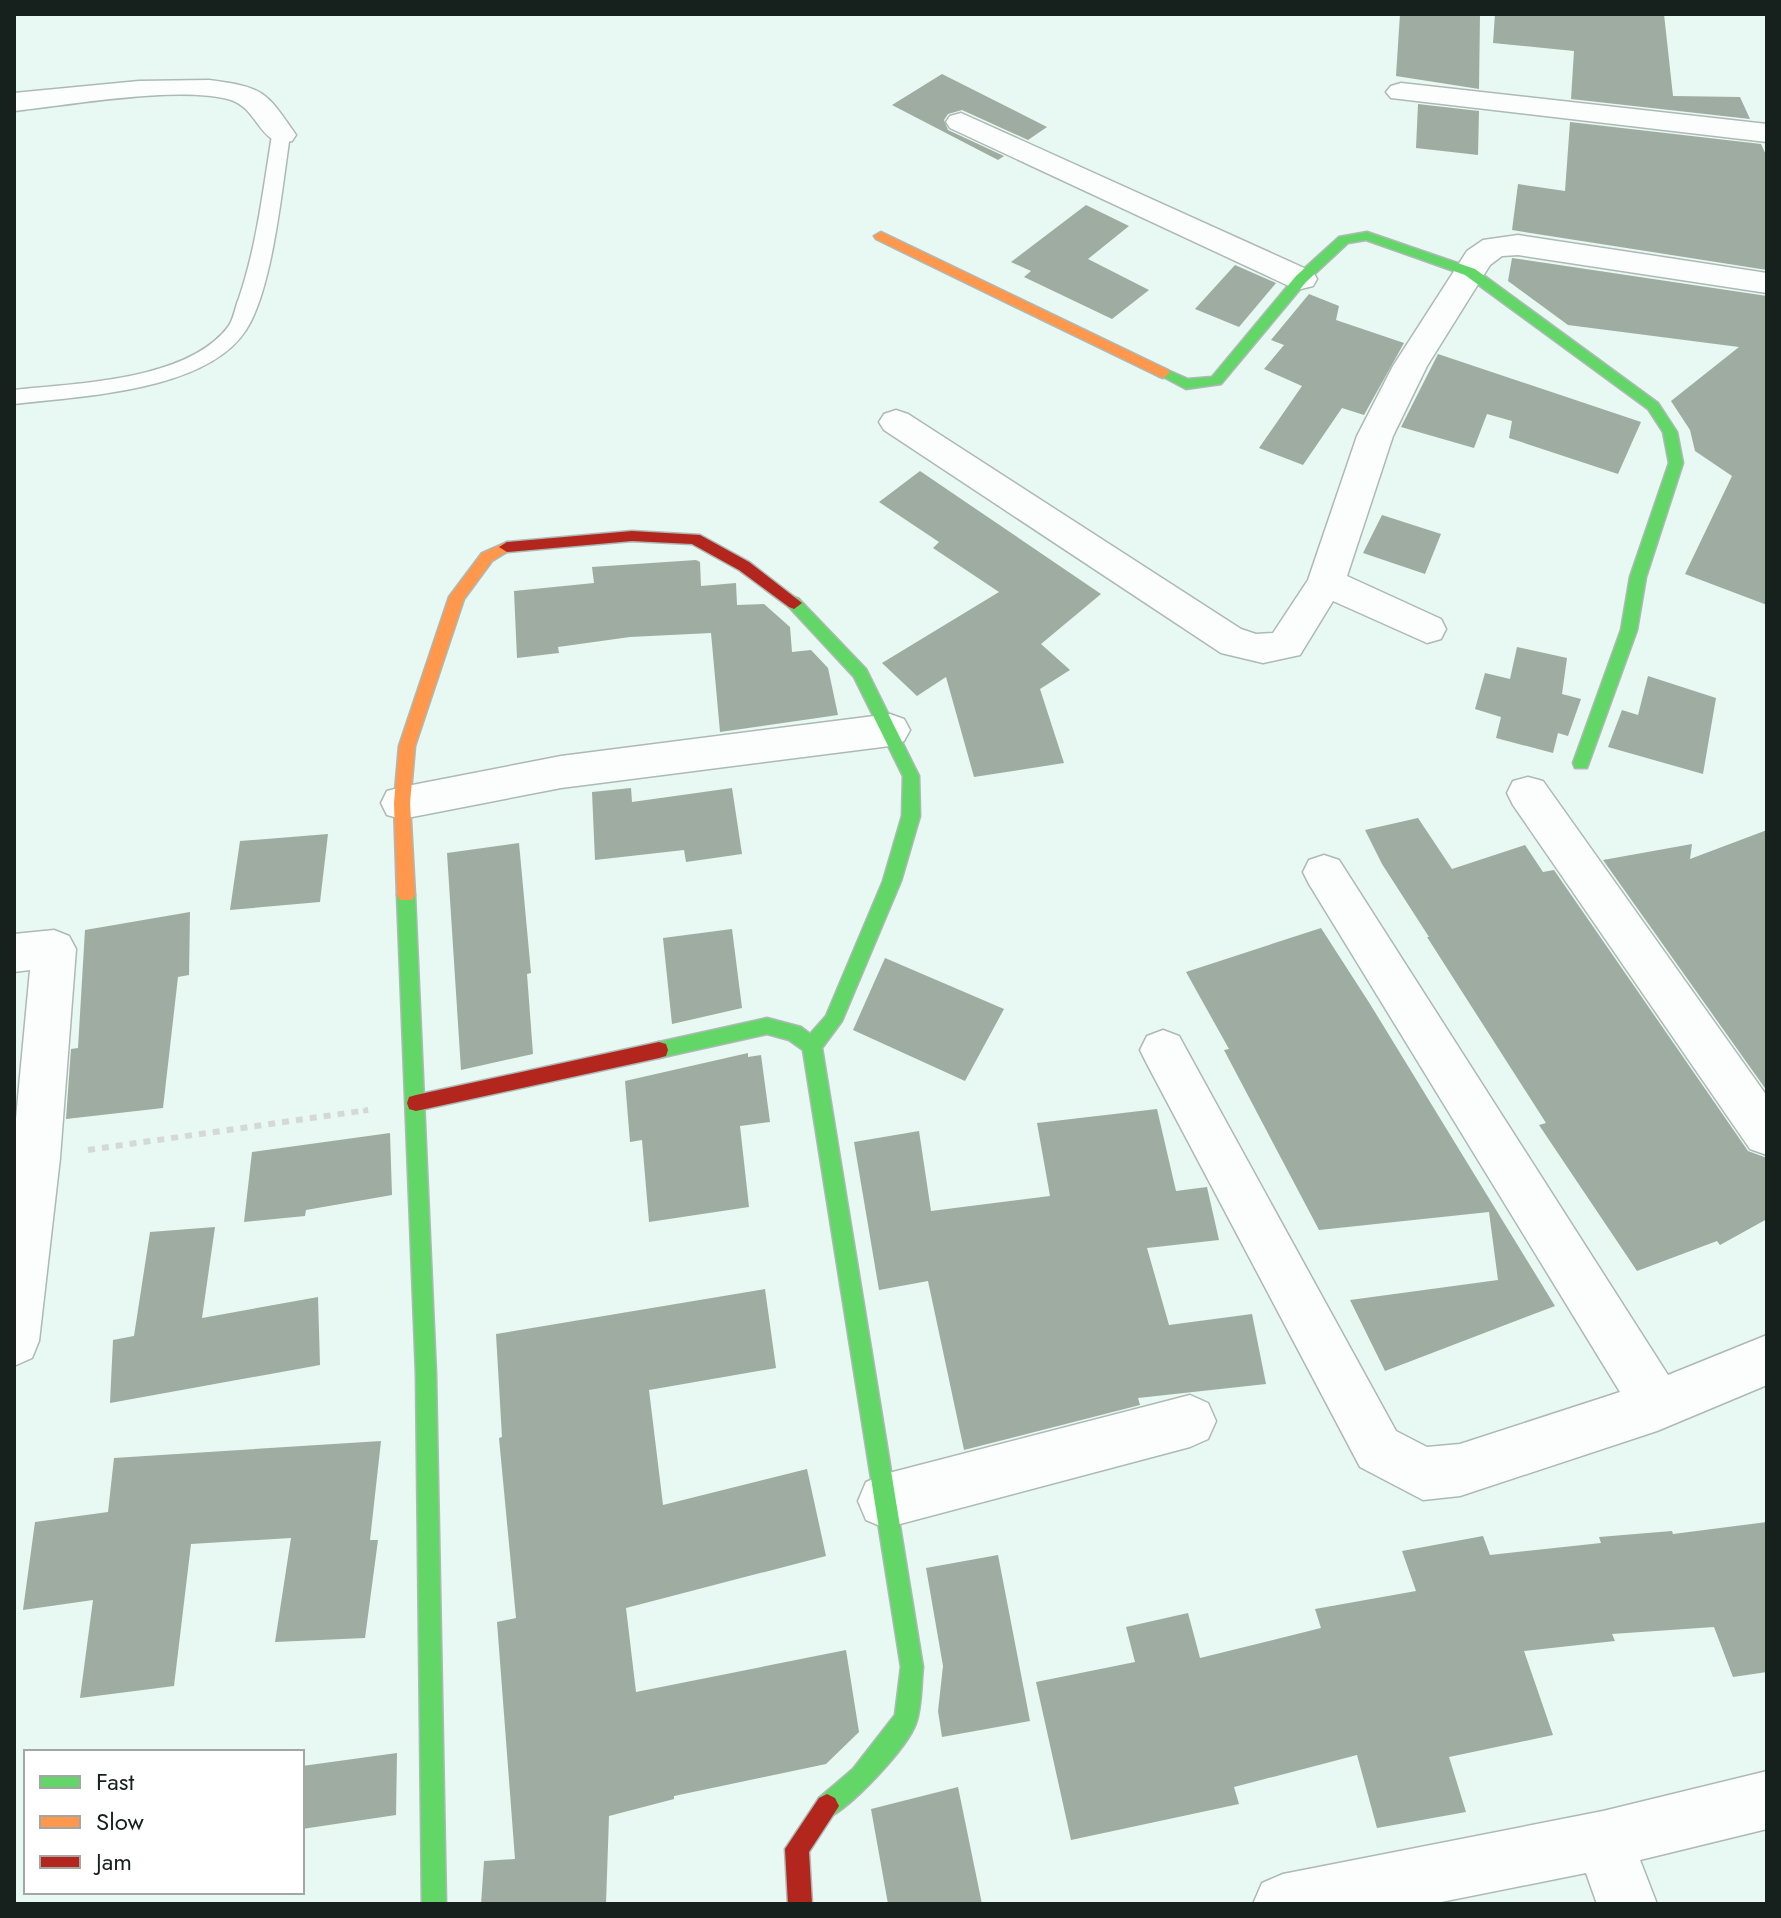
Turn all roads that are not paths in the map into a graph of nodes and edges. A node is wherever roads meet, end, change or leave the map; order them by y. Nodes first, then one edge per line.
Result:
1 (1401, 92) dead end
2 (14, 102) edge
3 (961, 122) dead end
4 (1767, 133) edge
5 (281, 135) joint
6 (881, 236) dead end
7 (1470, 272) junction
8 (1301, 279) junction
9 (1767, 283) edge
10 (14, 397) edge
11 (896, 422) dead end
12 (1326, 582) junction
13 (1427, 629) dead end
14 (890, 730) junction
15 (1581, 763) dead end
16 (1528, 793) dead end
17 (402, 803) junction
18 (1324, 872) dead end
19 (14, 953) edge
20 (812, 1046) junction
21 (1163, 1050) dead end
22 (416, 1103) junction
23 (1767, 1134) edge
24 (14, 1341) edge
25 (1767, 1360) edge
26 (1657, 1405) junction
27 (1190, 1421) dead end
28 (885, 1501) junction
29 (1767, 1800) edge
30 (1603, 1840) junction
31 (434, 1904) edge
32 (800, 1904) edge
33 (1283, 1904) edge
34 (1627, 1904) edge

1 - 4 street
2 - 5 street
3 - 8 street
5 - 10 lane
6 - 8 street
7 - 8 street
7 - 9 street
7 - 12 street
7 - 15 street
11 - 12 street
12 - 13 street
14 - 17 street
14 - 17 street
14 - 20 street
16 - 23 street
17 - 22 street
18 - 26 street
19 - 24 street
20 - 22 street
20 - 28 street
21 - 26 street
22 - 31 street
25 - 26 street
27 - 28 street
28 - 32 street
29 - 30 street
30 - 33 street
30 - 34 street

